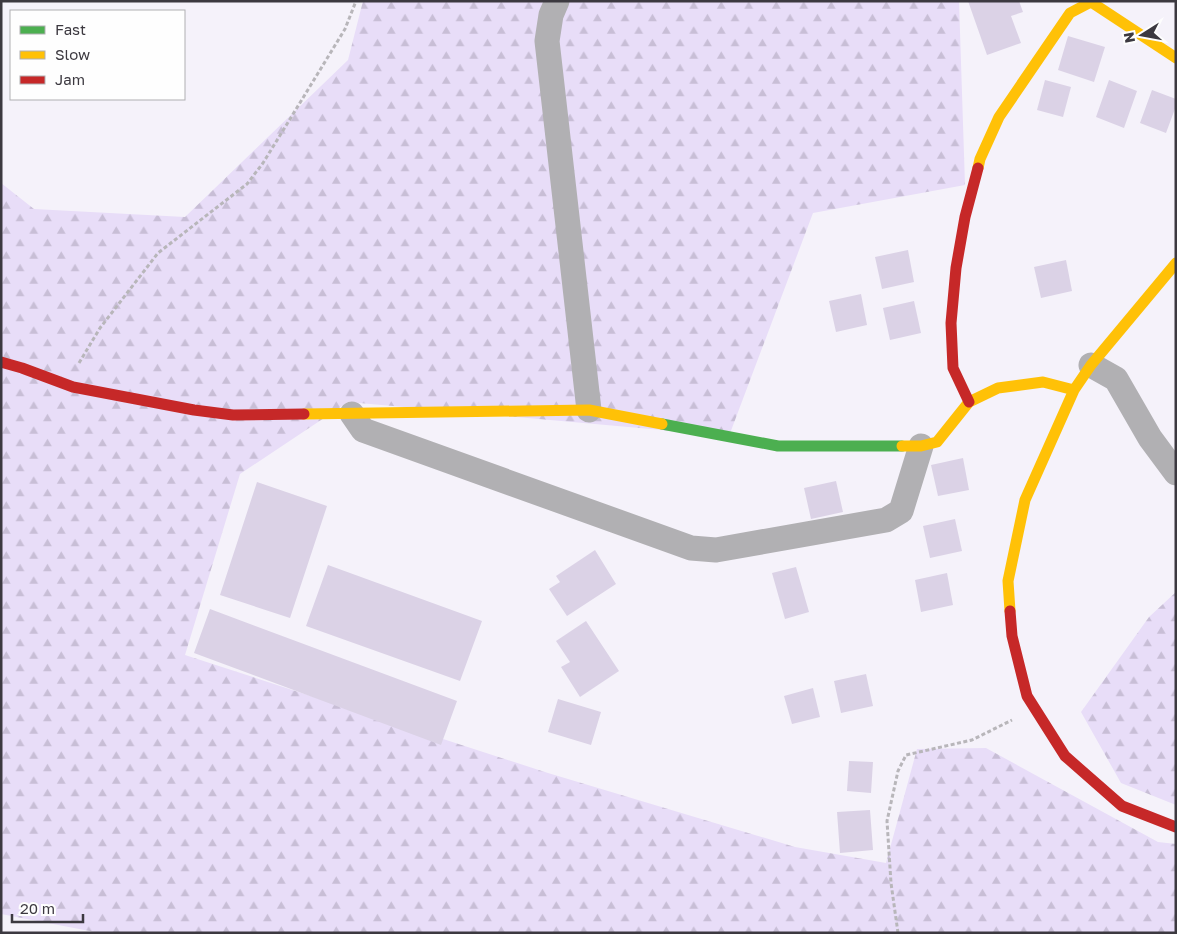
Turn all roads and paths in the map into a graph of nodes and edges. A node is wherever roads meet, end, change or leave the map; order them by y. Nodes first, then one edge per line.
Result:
1 (356, 1) edge
2 (557, 1) edge
3 (1176, 58) edge
4 (1176, 264) edge
5 (1, 362) edge
6 (1091, 366) junction
7 (66, 385) junction
8 (1074, 390) junction
9 (969, 402) junction
10 (589, 410) junction
11 (352, 414) junction
12 (921, 446) junction
13 (1176, 472) edge
14 (1035, 708) junction
15 (1176, 828) edge
16 (898, 933) edge

1 - 7 path
2 - 10 street
3 - 9 main road
4 - 6 main road
5 - 7 main road
6 - 8 main road
6 - 13 street
7 - 11 main road
8 - 9 main road
8 - 14 main road
9 - 12 main road
10 - 11 main road
10 - 12 main road
11 - 12 street
14 - 15 main road
14 - 16 path

